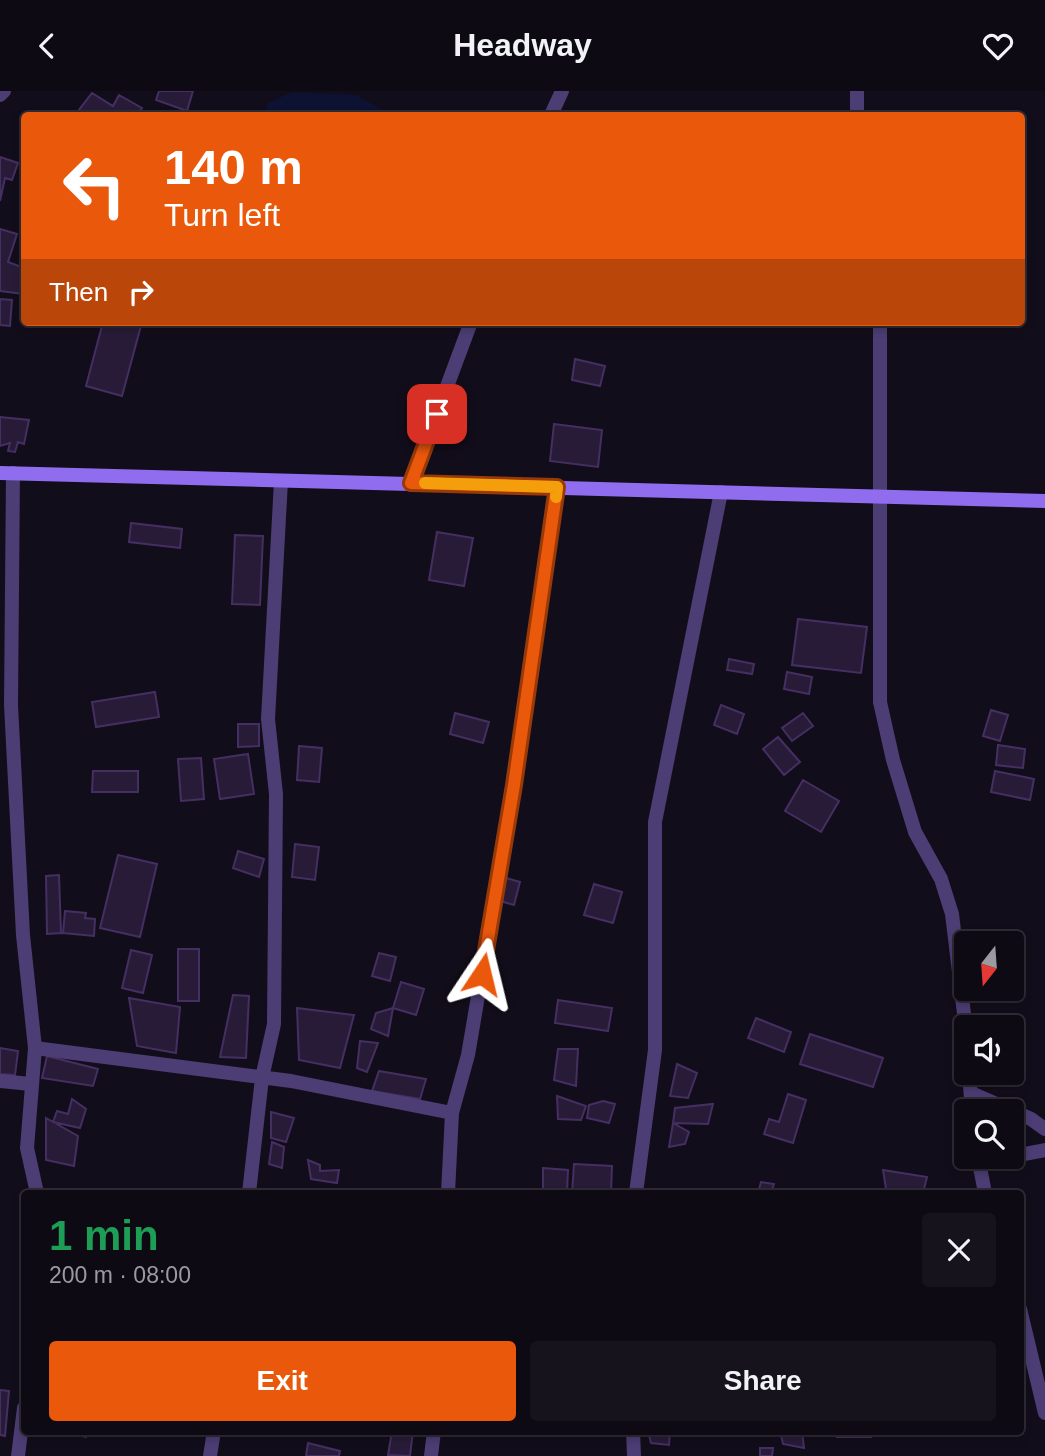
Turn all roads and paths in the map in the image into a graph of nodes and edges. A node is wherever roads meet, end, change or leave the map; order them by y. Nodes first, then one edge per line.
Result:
1 (4, 91) edge
2 (562, 91) edge
3 (857, 91) edge
4 (0, 95) edge
5 (552, 112) edge
6 (857, 112) edge
7 (470, 326) edge
8 (880, 326) edge
9 (7, 473) edge
10 (281, 481) junction
11 (411, 483) junction
12 (557, 487) junction
13 (721, 492) junction
14 (881, 498) junction
15 (1045, 501) edge
16 (964, 1015) edge
17 (35, 1048) junction
18 (262, 1078) junction
19 (0, 1081) edge
20 (32, 1084) junction
21 (971, 1085) edge
22 (971, 1093) junction
23 (971, 1099) edge
24 (452, 1113) junction
25 (1045, 1129) edge
26 (1045, 1150) edge
27 (1024, 1153) edge
28 (980, 1169) edge
29 (36, 1190) edge
30 (249, 1190) edge
31 (448, 1190) edge
32 (636, 1190) edge
33 (984, 1190) edge
34 (1024, 1326) edge
35 (1045, 1413) edge
36 (21, 1432) edge
37 (213, 1435) edge
38 (434, 1435) edge
39 (633, 1435) edge
40 (18, 1456) edge
41 (210, 1456) edge
42 (431, 1456) edge
43 (634, 1456) edge

1 - 4 street
2 - 5 street
3 - 6 street
7 - 11 street
8 - 14 street
9 - 10 street
9 - 17 street
10 - 11 street
10 - 18 street
11 - 12 street
12 - 13 street
12 - 24 street
13 - 14 street
13 - 32 street
14 - 15 street
14 - 16 street
17 - 18 street
17 - 20 street
18 - 24 street
18 - 30 street
19 - 20 street
20 - 29 street
21 - 22 street
22 - 23 street
22 - 25 street
24 - 31 street
26 - 27 street
28 - 33 street
34 - 35 street
36 - 40 street
37 - 41 street
38 - 42 street
39 - 43 street

